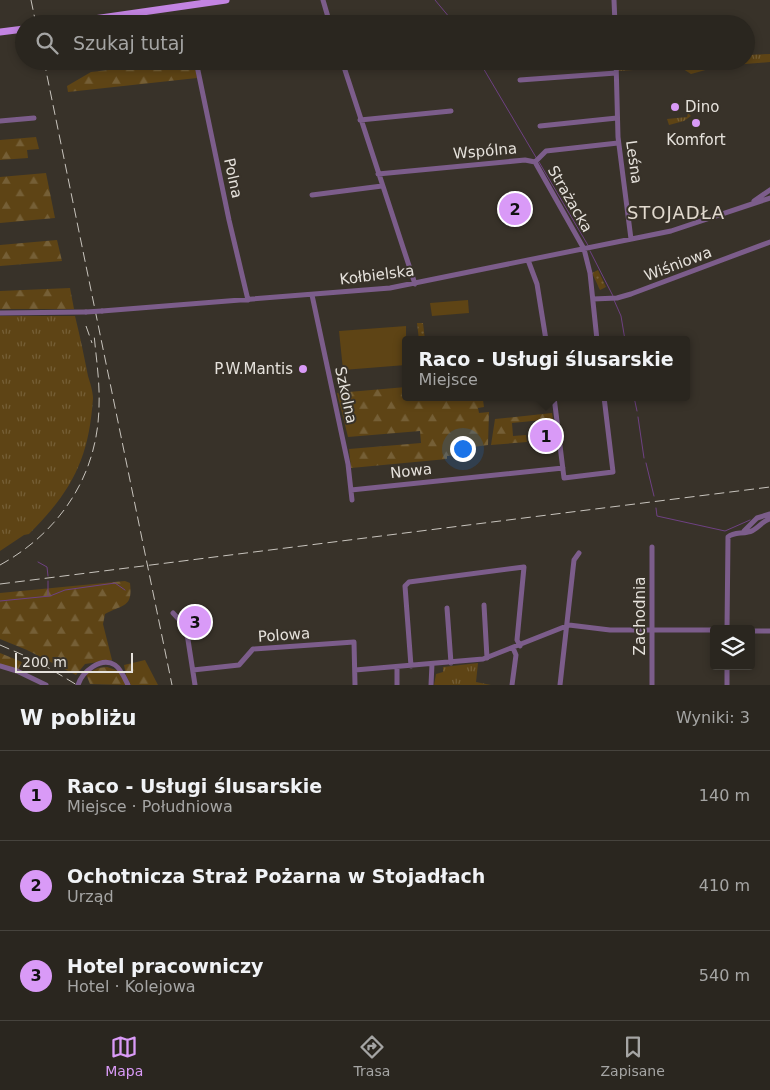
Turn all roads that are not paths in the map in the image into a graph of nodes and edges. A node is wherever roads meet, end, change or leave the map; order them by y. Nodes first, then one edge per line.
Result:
1 (226, 0) edge
2 (323, 0) edge
3 (614, 0) edge
4 (119, 15) edge
5 (327, 15) edge
6 (615, 15) edge
7 (198, 70) edge
8 (345, 70) edge
9 (616, 73) joint
10 (520, 80) dead end
11 (451, 111) dead end
12 (34, 118) dead end
13 (617, 118) junction
14 (360, 120) junction
15 (0, 121) edge
16 (540, 126) dead end
17 (618, 143) junction
18 (536, 161) junction
19 (378, 174) junction
20 (382, 186) junction
21 (770, 192) edge
22 (312, 194) dead end
23 (770, 198) edge
24 (748, 205) junction
25 (631, 239) junction
26 (770, 242) edge
27 (587, 248) junction
28 (528, 260) junction
29 (415, 284) junction
30 (312, 295) junction
31 (593, 299) junction
32 (248, 300) junction
33 (0, 313) edge
34 (545, 336) edge
35 (597, 336) edge
36 (554, 401) edge
37 (604, 401) edge
38 (562, 468) junction
39 (351, 490) junction
40 (352, 500) dead end
41 (770, 514) edge
42 (770, 519) edge
43 (742, 532) junction
44 (652, 547) dead end
45 (579, 553) dead end
46 (484, 604) dead end
47 (448, 608) dead end
48 (173, 613) dead end
49 (727, 625) edge
50 (566, 626) junction
51 (652, 630) junction
52 (710, 630) edge
53 (755, 631) edge
54 (770, 631) edge
55 (520, 646) junction
56 (513, 648) junction
57 (487, 658) junction
58 (451, 663) junction
59 (432, 664) junction
60 (0, 666) edge
61 (411, 666) junction
62 (397, 667) junction
63 (193, 670) junction
64 (355, 670) junction
65 (727, 670) edge
66 (46, 685) edge
67 (78, 685) edge
68 (128, 685) edge
69 (195, 685) edge
70 (355, 685) edge
71 (397, 685) edge
72 (431, 685) edge
73 (512, 685) edge
74 (560, 685) edge
75 (652, 685) edge
76 (727, 685) edge

1 - 4 main road
2 - 5 street
3 - 6 street
7 - 32 street, Polna
8 - 14 street
9 - 10 street
9 - 13 street, Leśna
11 - 14 street
12 - 15 street
13 - 16 street
13 - 17 street, Leśna
14 - 19 street
17 - 18 street, Wspólna
17 - 25 street, Leśna
18 - 19 street, Wspólna
18 - 27 street, Strażacka
19 - 20 street
20 - 22 street
20 - 29 street
21 - 24 street, Kołbielska
23 - 24 street, Kołbielska
24 - 25 street, Kołbielska
25 - 27 street, Kołbielska
26 - 31 street, Wiśniowa
27 - 28 street, Kołbielska
27 - 31 street, Strażacka
28 - 29 street, Kołbielska
28 - 34 street
29 - 30 street, Kołbielska
30 - 32 street, Kołbielska
30 - 39 street, Szkolna
31 - 35 street, Strażacka
32 - 33 street, Kołbielska, bridge
36 - 38 street
37 - 38 street
38 - 39 street, Nowa
39 - 40 street, Szkolna
41 - 43 street
42 - 43 street
43 - 49 street
44 - 51 street, Zachodnia
45 - 50 street
46 - 57 street
47 - 58 street
48 - 63 street
50 - 51 street
50 - 55 street
50 - 74 street
51 - 52 street
51 - 75 street, Zachodnia
53 - 54 street
55 - 56 street
55 - 61 street
56 - 57 street
56 - 73 street
57 - 58 street
58 - 59 street
59 - 61 street
59 - 72 street
60 - 66 street
61 - 62 street
62 - 64 street
62 - 71 street
63 - 64 street, Polowa
63 - 69 street
64 - 70 street
65 - 76 street
67 - 68 street

